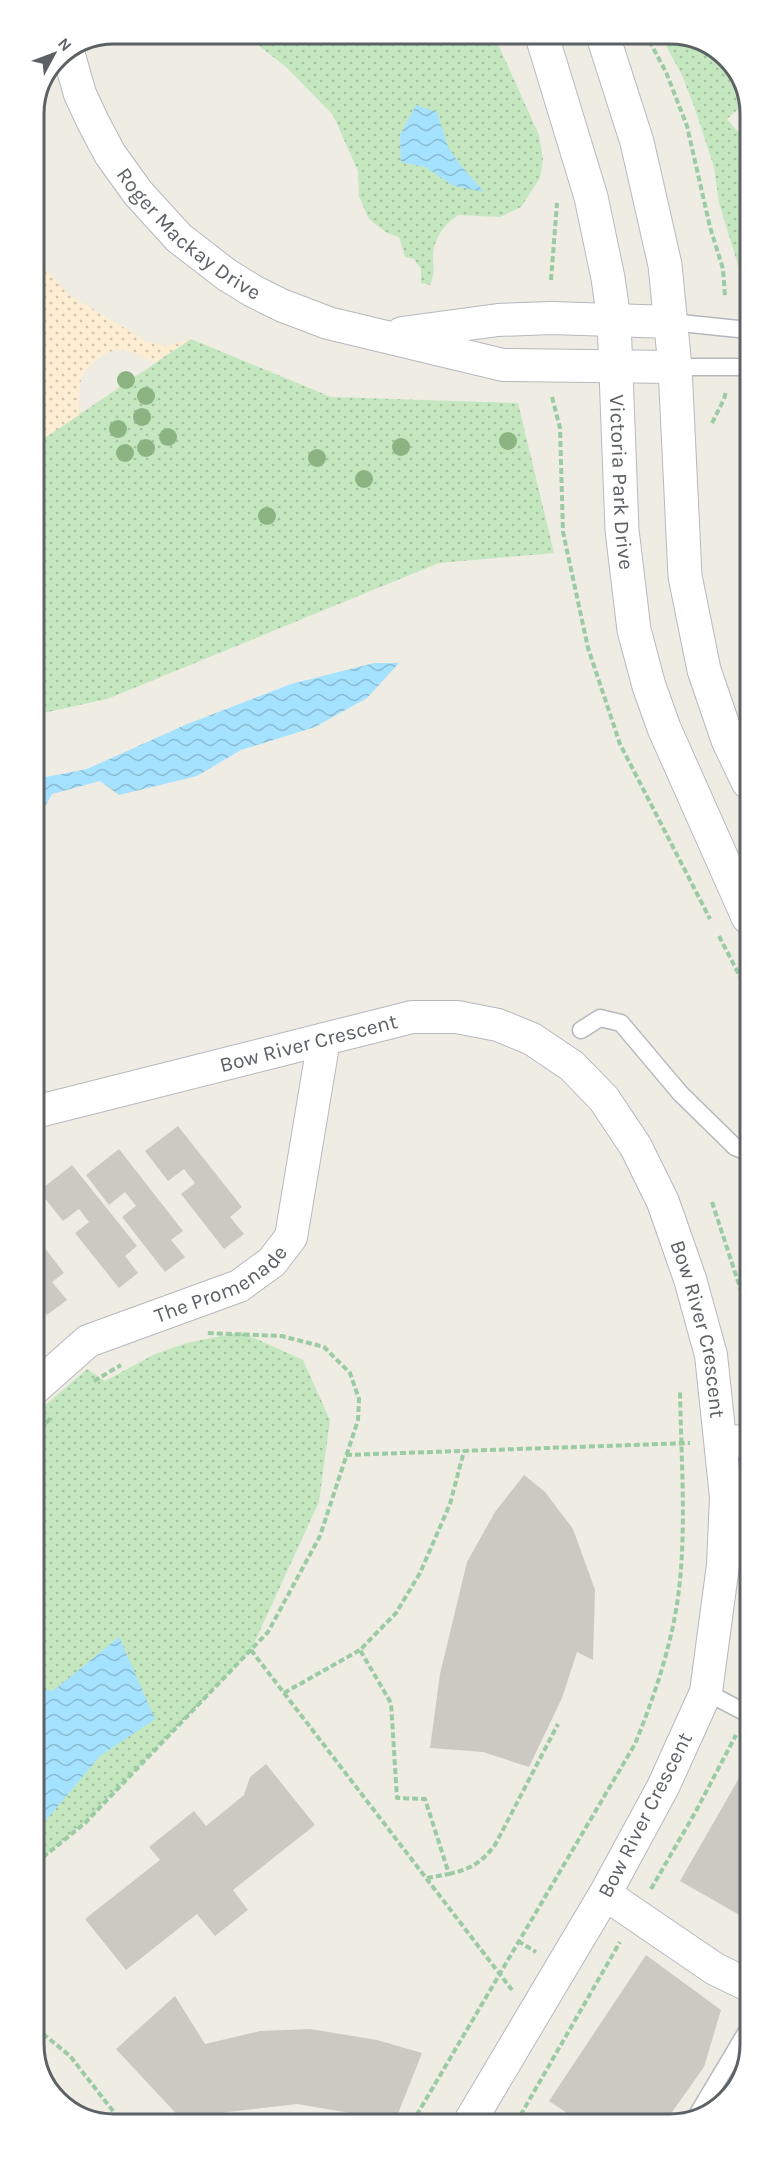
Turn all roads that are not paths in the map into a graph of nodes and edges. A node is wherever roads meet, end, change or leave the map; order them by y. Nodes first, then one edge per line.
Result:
1 (539, 44) edge
2 (545, 44) edge
3 (606, 44) edge
4 (554, 71) junction
5 (77, 84) edge
6 (614, 320) junction
7 (671, 322) junction
8 (740, 329) edge
9 (383, 336) junction
10 (616, 366) junction
11 (675, 367) junction
12 (740, 367) edge
13 (740, 765) edge
14 (740, 899) edge
15 (581, 1030) dead end
16 (324, 1039) junction
17 (44, 1109) edge
18 (740, 1149) edge
19 (44, 1380) edge
20 (735, 1442) edge
21 (706, 1692) junction
22 (740, 1710) edge
23 (605, 1894) junction
24 (740, 1981) edge
25 (740, 2043) edge
26 (702, 2106) edge
27 (474, 2114) edge

1 - 4 street
2 - 4 street, Victoria Park Drive
3 - 7 street
4 - 6 street, Victoria Park Drive
5 - 9 street, Roger Mackay Drive
6 - 7 street, Roger Mackay Drive
6 - 9 street, Roger Mackay Drive
6 - 10 street, Victoria Park Drive
7 - 8 lane
7 - 11 street
9 - 10 street, Roger Mackay Drive
10 - 11 street, Roger Mackay Drive
10 - 14 street, Victoria Park Drive
11 - 12 lane
11 - 13 street
15 - 18 lane
16 - 17 street, Bow River Crescent
16 - 19 street, The Promenade
16 - 20 street, Bow River Crescent
20 - 21 street, Bow River Crescent
21 - 22 lane
21 - 23 street, Bow River Crescent
23 - 24 street
23 - 27 street, Bow River Crescent
25 - 26 lane

